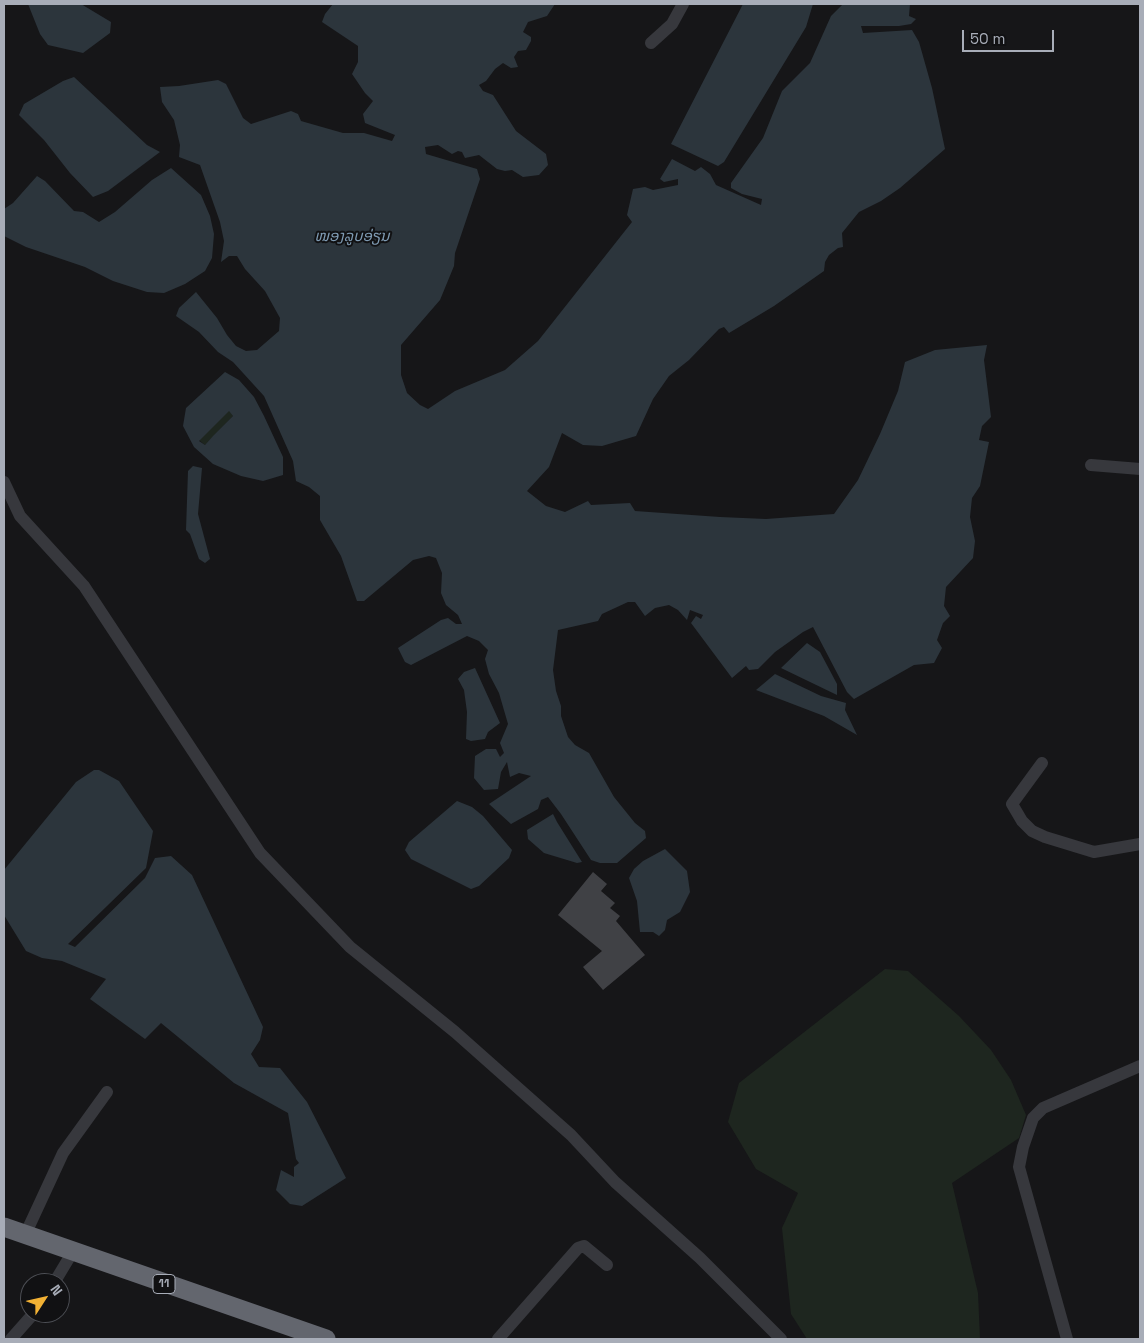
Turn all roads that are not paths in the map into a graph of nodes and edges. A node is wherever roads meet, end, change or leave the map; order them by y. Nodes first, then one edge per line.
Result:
1 (683, 4) edge
2 (650, 43) dead end
3 (1091, 465) dead end
4 (1140, 468) edge
5 (4, 482) edge
6 (1042, 763) dead end
7 (1140, 844) edge
8 (1140, 1066) edge
9 (106, 1092) dead end
10 (4, 1228) edge
11 (25, 1235) junction
12 (72, 1253) junction
13 (607, 1265) dead end
14 (60, 1273) edge
15 (26, 1323) edge
16 (12, 1339) edge
17 (326, 1339) edge
18 (498, 1339) edge
19 (781, 1339) edge
20 (1068, 1339) edge

1 - 2 street
3 - 4 street
5 - 19 street
6 - 7 street
8 - 20 street
9 - 11 street
10 - 11 highway, 11
11 - 12 highway, 11
12 - 14 street
12 - 17 highway, 11
13 - 18 street
15 - 16 street

